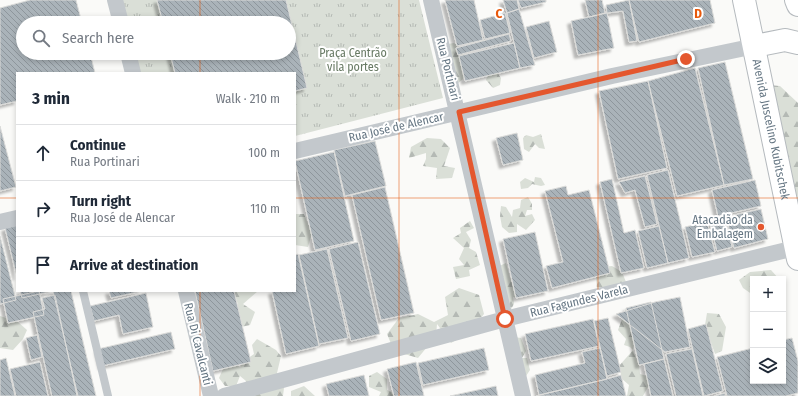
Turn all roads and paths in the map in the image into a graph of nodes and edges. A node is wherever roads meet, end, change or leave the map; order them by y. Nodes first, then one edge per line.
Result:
1 (115, 0) edge
2 (431, 0) edge
3 (744, 0) edge
4 (796, 0) edge
5 (798, 5) edge
6 (119, 16) edge
7 (798, 43) edge
8 (755, 46) junction
9 (130, 60) edge
10 (133, 72) edge
11 (459, 112) junction
12 (296, 151) edge
13 (16, 218) edge
14 (0, 222) edge
15 (797, 253) edge
16 (83, 292) edge
17 (186, 292) edge
18 (505, 319) junction
19 (108, 396) edge
20 (211, 396) edge
21 (224, 396) edge
22 (523, 396) edge

1 - 6 street
2 - 11 street, Rua Portinari
3 - 8 main road, Avenida Juscelino Kubitschek
4 - 5 main road
7 - 8 main road
8 - 11 street, Rua José de Alencar
8 - 15 main road, Avenida Juscelino Kubitschek
9 - 10 street
11 - 12 street, Rua José de Alencar
11 - 18 street, Rua Portinari
13 - 14 street
15 - 18 street, Rua Fagundes Varela
16 - 19 lane
17 - 20 street, Rua Di Cavalcanti
18 - 21 street, Rua Fagundes Varela
18 - 22 street, Rua Portinari

